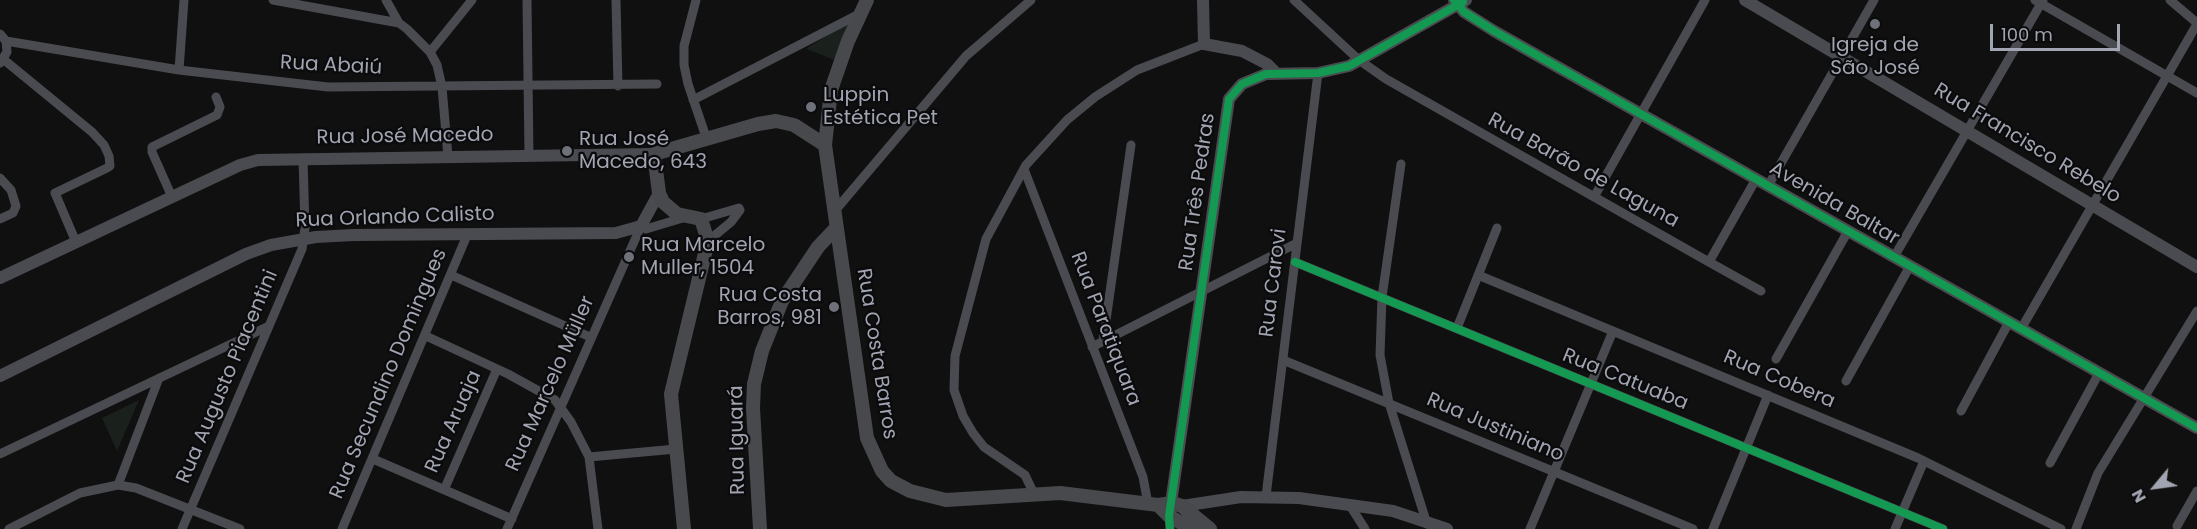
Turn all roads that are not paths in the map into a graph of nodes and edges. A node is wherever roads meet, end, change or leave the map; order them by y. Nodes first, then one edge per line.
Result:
1 (184, 0) edge
2 (273, 0) edge
3 (386, 0) edge
4 (472, 0) edge
5 (527, 0) edge
6 (616, 0) edge
7 (696, 0) edge
8 (867, 0) edge
9 (1031, 0) edge
10 (1203, 0) edge
11 (1294, 0) edge
12 (1705, 0) edge
13 (1744, 0) edge
14 (1874, 0) edge
15 (2170, 0) edge
16 (2040, 1) edge
17 (1459, 2) edge
18 (861, 13) junction
19 (399, 23) junction
20 (2197, 24) edge
21 (3, 38) edge
22 (1204, 44) junction
23 (430, 52) junction
24 (1841, 56) junction
25 (1359, 60) junction
26 (2, 61) edge
27 (179, 70) junction
28 (1276, 73) junction
29 (1318, 73) junction
30 (2166, 77) junction
31 (657, 84) dead end
32 (618, 86) junction
33 (442, 87) junction
34 (529, 87) junction
35 (2197, 93) edge
36 (216, 96) dead end
37 (693, 100) junction
38 (1642, 115) junction
39 (1966, 130) junction
40 (706, 140) junction
41 (825, 145) junction
42 (1131, 145) dead end
43 (654, 154) junction
44 (529, 156) junction
45 (448, 157) junction
46 (303, 158) junction
47 (1401, 164) dead end
48 (1024, 169) junction
49 (0, 178) edge
50 (1756, 179) junction
51 (1768, 186) junction
52 (172, 197) junction
53 (1594, 197) junction
54 (661, 198) junction
55 (2092, 205) junction
56 (833, 213) junction
57 (686, 217) junction
58 (0, 219) edge
59 (701, 219) junction
60 (661, 225) junction
61 (644, 227) junction
62 (836, 228) junction
63 (1497, 228) dead end
64 (1848, 231) junction
65 (468, 233) junction
66 (616, 233) junction
67 (304, 239) junction
68 (708, 241) junction
69 (76, 242) junction
70 (1297, 243) junction
71 (628, 254) junction
72 (1894, 257) junction
73 (1295, 262) junction
74 (1709, 262) junction
75 (1910, 266) junction
76 (2197, 267) edge
77 (451, 275) junction
78 (1478, 275) junction
79 (0, 278) edge
80 (1201, 291) junction
81 (1761, 291) dead end
82 (1382, 297) junction
83 (2197, 311) edge
84 (2009, 322) junction
85 (270, 326) junction
86 (1457, 328) junction
87 (2021, 329) junction
88 (1613, 331) junction
89 (426, 336) junction
90 (590, 337) junction
91 (1103, 341) junction
92 (1092, 347) junction
93 (1776, 358) dead end
94 (1283, 360) junction
95 (497, 369) junction
96 (2099, 373) junction
97 (0, 376) edge
98 (159, 378) junction
99 (1846, 381) dead end
100 (1590, 384) junction
101 (1768, 395) junction
102 (2143, 396) junction
103 (1389, 403) junction
104 (560, 406) junction
105 (1961, 411) dead end
106 (2197, 428) edge
107 (1746, 448) junction
108 (675, 449) junction
109 (0, 454) edge
110 (589, 457) junction
111 (373, 459) junction
112 (1924, 461) junction
113 (2050, 463) dead end
114 (1554, 472) junction
115 (118, 485) junction
116 (444, 490) junction
117 (2197, 491) edge
118 (1034, 495) junction
119 (1266, 496) junction
120 (1213, 500) junction
121 (1348, 504) junction
122 (1153, 505) junction
123 (191, 508) junction
124 (1902, 512) junction
125 (1173, 513) edge
126 (512, 519) junction
127 (1190, 525) edge
128 (1427, 525) edge
129 (2177, 526) dead end
130 (12, 529) edge
131 (182, 529) edge
132 (240, 529) edge
133 (342, 529) edge
134 (507, 529) edge
135 (598, 529) edge
136 (684, 529) edge
137 (760, 529) edge
138 (1210, 529) edge
139 (1365, 529) edge
140 (1447, 529) edge
141 (1530, 529) edge
142 (1693, 529) edge
143 (1713, 529) edge
144 (1895, 529) edge
145 (1943, 529) edge
146 (2061, 529) edge
147 (2076, 529) edge

1 - 27 street
2 - 19 street
3 - 19 street
4 - 23 street
5 - 34 street
6 - 32 street
7 - 37 street
8 - 18 main road, Rua Costa Barros
9 - 56 street
10 - 22 street
11 - 25 street, Rua Barão de Laguna
12 - 38 street
13 - 24 street, Rua Francisco Rebelo
14 - 24 street
15 - 20 street
16 - 30 street
16 - 39 street
17 - 25 street, Rua Três Pedras
17 - 38 street, Avenida Baltar
18 - 37 street
18 - 41 main road, Rua Costa Barros
19 - 23 street
20 - 30 street
21 - 26 street
21 - 27 street, Rua Abaiú
22 - 28 street
22 - 48 street
23 - 33 street
24 - 39 street, Rua Francisco Rebelo
24 - 51 street
25 - 29 street, Rua Três Pedras
25 - 53 street, Rua Barão de Laguna
26 - 69 street
27 - 33 street, Rua Abaiú
28 - 29 street, Rua Três Pedras
28 - 80 street, Rua Três Pedras
29 - 70 street, Rua Carovi
30 - 35 street
30 - 55 street
31 - 32 street, Rua Abaiú
32 - 34 street, Rua Abaiú
33 - 34 street, Rua Abaiú
33 - 45 street
34 - 44 street
36 - 52 street
37 - 40 street
38 - 50 street, Avenida Baltar
38 - 53 street
39 - 55 street, Rua Francisco Rebelo
39 - 72 street
40 - 41 main road, Rua José Macedo
40 - 43 main road, Rua José Macedo
41 - 56 main road, Rua Costa Barros
42 - 91 street
43 - 44 street, Rua José Macedo
43 - 54 main road
44 - 45 street, Rua José Macedo
45 - 46 street, Rua José Macedo
46 - 52 street, Rua José Macedo
46 - 67 street
47 - 82 street
48 - 92 street, Rua Paratiquara
48 - 118 street
49 - 58 street
50 - 51 street, Avenida Baltar
50 - 74 street
51 - 64 street, Avenida Baltar
52 - 69 street, Rua José Macedo
53 - 74 street, Rua Barão de Laguna
54 - 57 main road
54 - 60 street
54 - 61 street
55 - 76 street, Rua Francisco Rebelo
55 - 87 street
56 - 62 main road, Rua Costa Barros
57 - 59 main road
57 - 60 street
59 - 68 main road
59 - 68 street
60 - 61 street
61 - 66 street, Rua Orlando Calisto
61 - 71 street, Rua Marcelo Müller
62 - 118 main road, Rua Costa Barros
62 - 137 main road, Rua Iguará
63 - 78 street
64 - 72 street, Avenida Baltar
64 - 93 street
65 - 66 street, Rua Orlando Calisto
65 - 67 street, Rua Orlando Calisto
65 - 77 street, Rua Secundino Domingues
66 - 71 street
67 - 85 street, Rua Augusto Piacentini
67 - 97 street, Rua Orlando Calisto
68 - 108 main road
69 - 79 street, Rua José Macedo
70 - 73 street, Rua Carovi
70 - 80 street
71 - 90 street, Rua Marcelo Müller
72 - 75 street, Avenida Baltar
73 - 82 street, Rua Catuaba
73 - 94 street, Rua Carovi
74 - 81 street, Rua Barão de Laguna
75 - 84 street, Avenida Baltar
75 - 99 street
77 - 89 street, Rua Secundino Domingues
77 - 90 street
78 - 86 street
78 - 88 street, Rua Cobera
80 - 91 street
80 - 125 street, Rua Três Pedras
82 - 86 street, Rua Catuaba
82 - 103 street
83 - 102 street
84 - 87 street, Avenida Baltar
84 - 105 street
85 - 98 street
85 - 123 street, Rua Augusto Piacentini
86 - 100 street, Rua Catuaba
87 - 96 street, Avenida Baltar
88 - 100 street
88 - 101 street, Rua Cobera
89 - 95 street
89 - 111 street, Rua Secundino Domingues
90 - 104 street, Rua Marcelo Müller
91 - 92 street
92 - 122 street, Rua Paratiquara
94 - 103 street, Rua Justiniano
94 - 119 street, Rua Carovi
95 - 104 street
95 - 116 street, Rua Aruaja
96 - 102 street, Avenida Baltar
96 - 113 street
98 - 109 street
98 - 115 street
100 - 107 street, Rua Catuaba
100 - 114 street
101 - 107 street
101 - 112 street, Rua Cobera
102 - 106 street, Avenida Baltar
102 - 147 street
103 - 114 street, Rua Justiniano
103 - 128 street
104 - 110 street
104 - 126 street, Rua Marcelo Müller
107 - 124 street, Rua Catuaba
107 - 143 street
108 - 110 street
108 - 136 main road
110 - 135 street
111 - 116 street
111 - 133 street, Rua Secundino Domingues
112 - 124 street
112 - 146 street, Rua Cobera
114 - 141 street
114 - 142 street, Rua Justiniano
115 - 123 street
115 - 130 street
116 - 126 street
117 - 129 street
118 - 122 main road, Rua Costa Barros
119 - 120 street
119 - 121 street
120 - 125 street
120 - 127 street
121 - 128 street
121 - 139 street
122 - 125 main road, Rua Costa Barros
123 - 131 street, Rua Augusto Piacentini
123 - 132 street
124 - 144 street
124 - 145 street, Rua Catuaba
125 - 127 main road, Rua Costa Barros
126 - 134 street, Rua Marcelo Müller
127 - 138 main road
128 - 140 street

